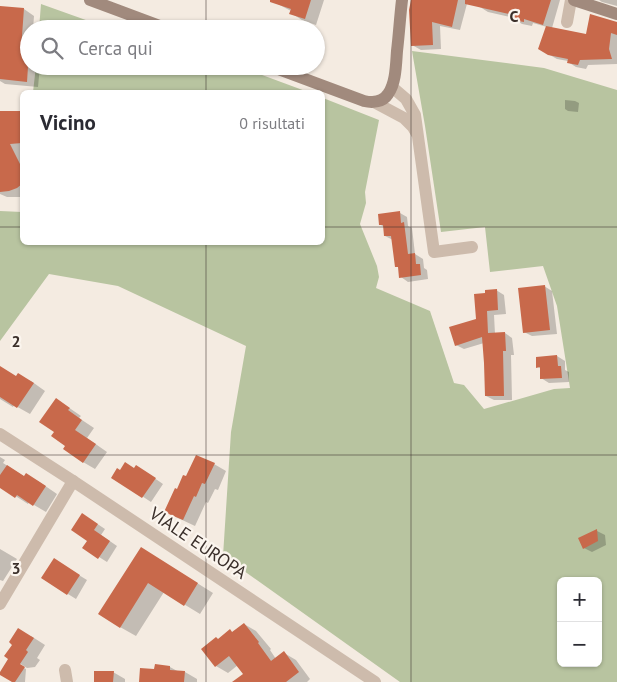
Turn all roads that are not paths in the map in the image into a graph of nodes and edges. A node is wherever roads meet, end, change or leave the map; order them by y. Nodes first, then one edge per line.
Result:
1 (90, 0) edge
2 (402, 0) edge
3 (573, 0) edge
4 (617, 14) edge
5 (144, 20) edge
6 (567, 22) dead end
7 (294, 75) edge
8 (392, 87) junction
9 (374, 102) junction
10 (419, 136) junction
11 (472, 247) dead end
12 (0, 434) edge
13 (73, 481) junction
14 (0, 604) edge
15 (375, 682) edge

1 - 5 main road
2 - 8 main road
3 - 4 main road
3 - 6 street
7 - 9 main road
8 - 9 main road
8 - 10 street
9 - 10 street
10 - 11 street
12 - 13 street, VIALE EUROPA
13 - 14 street
13 - 15 street, VIALE EUROPA

